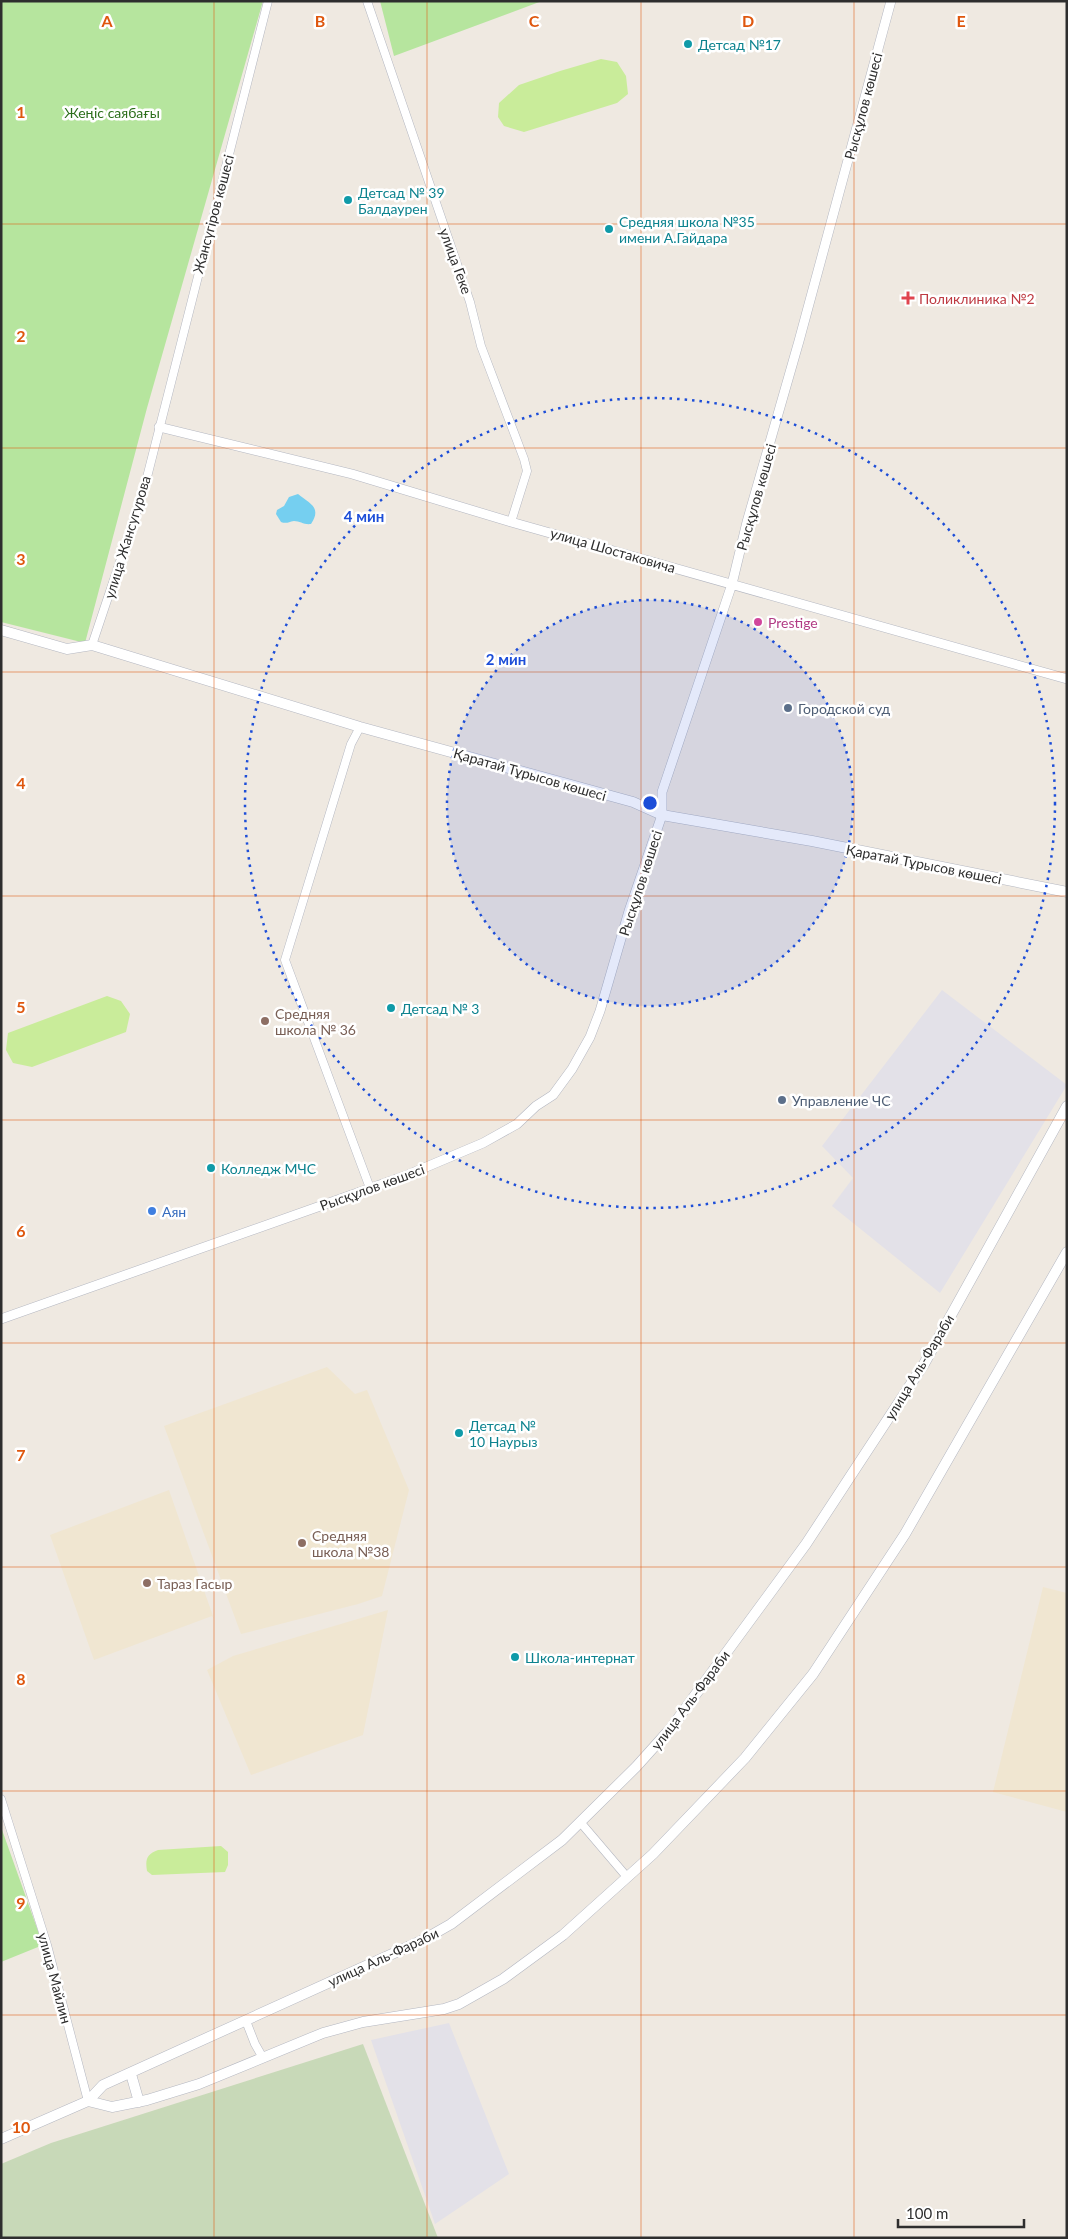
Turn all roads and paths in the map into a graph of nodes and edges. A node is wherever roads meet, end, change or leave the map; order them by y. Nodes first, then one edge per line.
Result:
1 (268, 1) edge
2 (367, 1) edge
3 (892, 1) edge
4 (159, 427) junction
5 (511, 522) junction
6 (732, 584) junction
7 (1, 630) edge
8 (92, 646) junction
9 (1067, 679) edge
10 (360, 727) junction
11 (662, 815) junction
12 (1067, 892) edge
13 (1067, 1106) edge
14 (370, 1188) junction
15 (1067, 1252) edge
16 (1, 1319) edge
17 (1, 1799) edge
18 (581, 1823) junction
19 (628, 1877) junction
20 (246, 2021) junction
21 (263, 2058) junction
22 (131, 2074) junction
23 (88, 2101) junction
24 (139, 2102) junction
25 (1, 2138) edge

1 - 4 street, Жансүгіров көшесі
2 - 5 street, улица Геке
3 - 6 street, Рысқұлов көшесі
4 - 5 street, улица Шостаковича
4 - 8 street, улица Жансугурова
5 - 6 street, улица Шостаковича
6 - 9 street, улица Шостаковича
6 - 11 street, Рысқұлов көшесі
7 - 8 main road, Қаратай Тұрысов көшесі
8 - 10 main road, Қаратай Тұрысов көшесі
10 - 11 main road, Қаратай Тұрысов көшесі
10 - 14 street
11 - 12 main road, Қаратай Тұрысов көшесі
11 - 14 street, Рысқұлов көшесі
13 - 18 main road, улица Аль-Фараби
14 - 16 street, Рысқұлов көшесі
15 - 19 main road
17 - 23 street, улица Майлин
18 - 19 street
18 - 20 main road, улица Аль-Фараби
19 - 21 main road
20 - 21 street
20 - 22 main road, улица Аль-Фараби
21 - 24 main road
22 - 23 main road, улица Аль-Фараби
22 - 24 main road
23 - 24 main road
23 - 25 main road, улица Аль-Фараби

